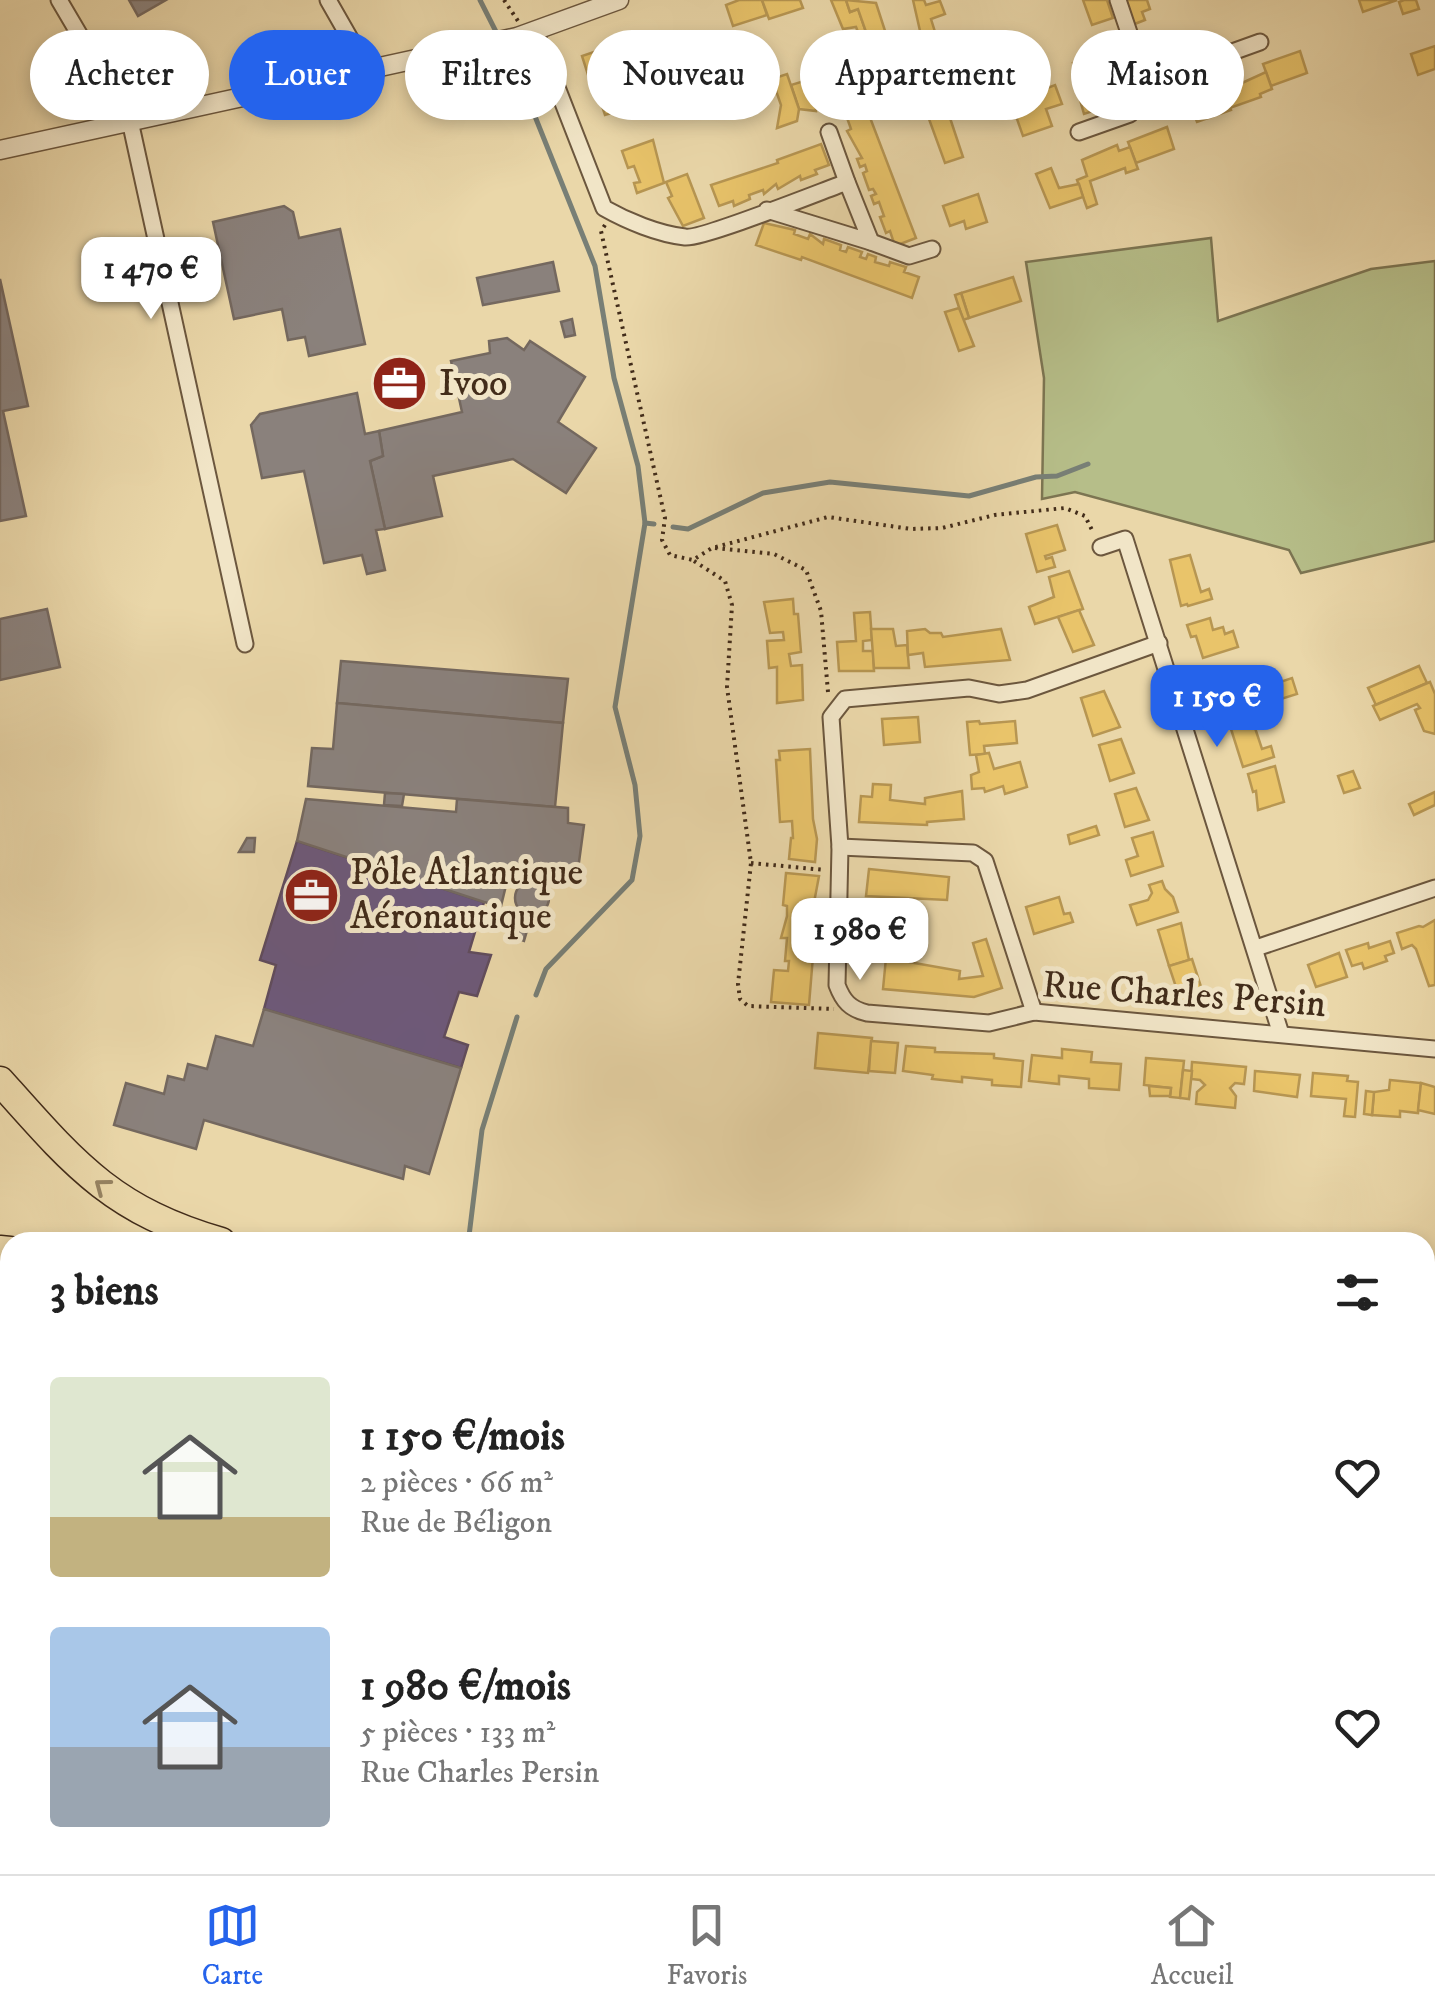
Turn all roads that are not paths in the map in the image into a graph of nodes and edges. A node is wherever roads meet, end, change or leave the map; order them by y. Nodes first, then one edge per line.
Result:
1 (59, 0) edge
2 (328, 0) edge
3 (619, 0) edge
4 (1118, 0) edge
5 (345, 30) edge
6 (537, 30) edge
7 (1128, 30) edge
8 (1260, 42) dead end
9 (1244, 48) edge
10 (229, 100) edge
11 (565, 120) edge
12 (1113, 120) edge
13 (129, 122) junction
14 (828, 132) dead end
15 (1079, 132) dead end
16 (0, 150) edge
17 (847, 182) junction
18 (767, 210) junction
19 (871, 242) junction
20 (932, 250) dead end
21 (1101, 547) road end
22 (245, 644) dead end
23 (1159, 644) junction
24 (840, 847) junction
25 (1435, 888) edge
26 (1256, 948) junction
27 (1034, 1012) junction
28 (1281, 1034) junction
29 (1435, 1049) edge
30 (0, 1081) edge
31 (191, 1232) edge

1 - 13 street
2 - 5 street
3 - 6 street
4 - 7 street
8 - 9 street
10 - 13 street
11 - 18 street
12 - 15 street
13 - 16 street
13 - 22 street
14 - 17 street
17 - 18 street
17 - 19 street
18 - 19 street
19 - 20 street
21 - 23 street
23 - 24 street
23 - 26 street
24 - 27 street
24 - 27 street, Rue Charles Persin
25 - 26 street
26 - 28 street
27 - 28 street, Rue Charles Persin
28 - 29 street, Rue Charles Persin
31 -> 30 highway

